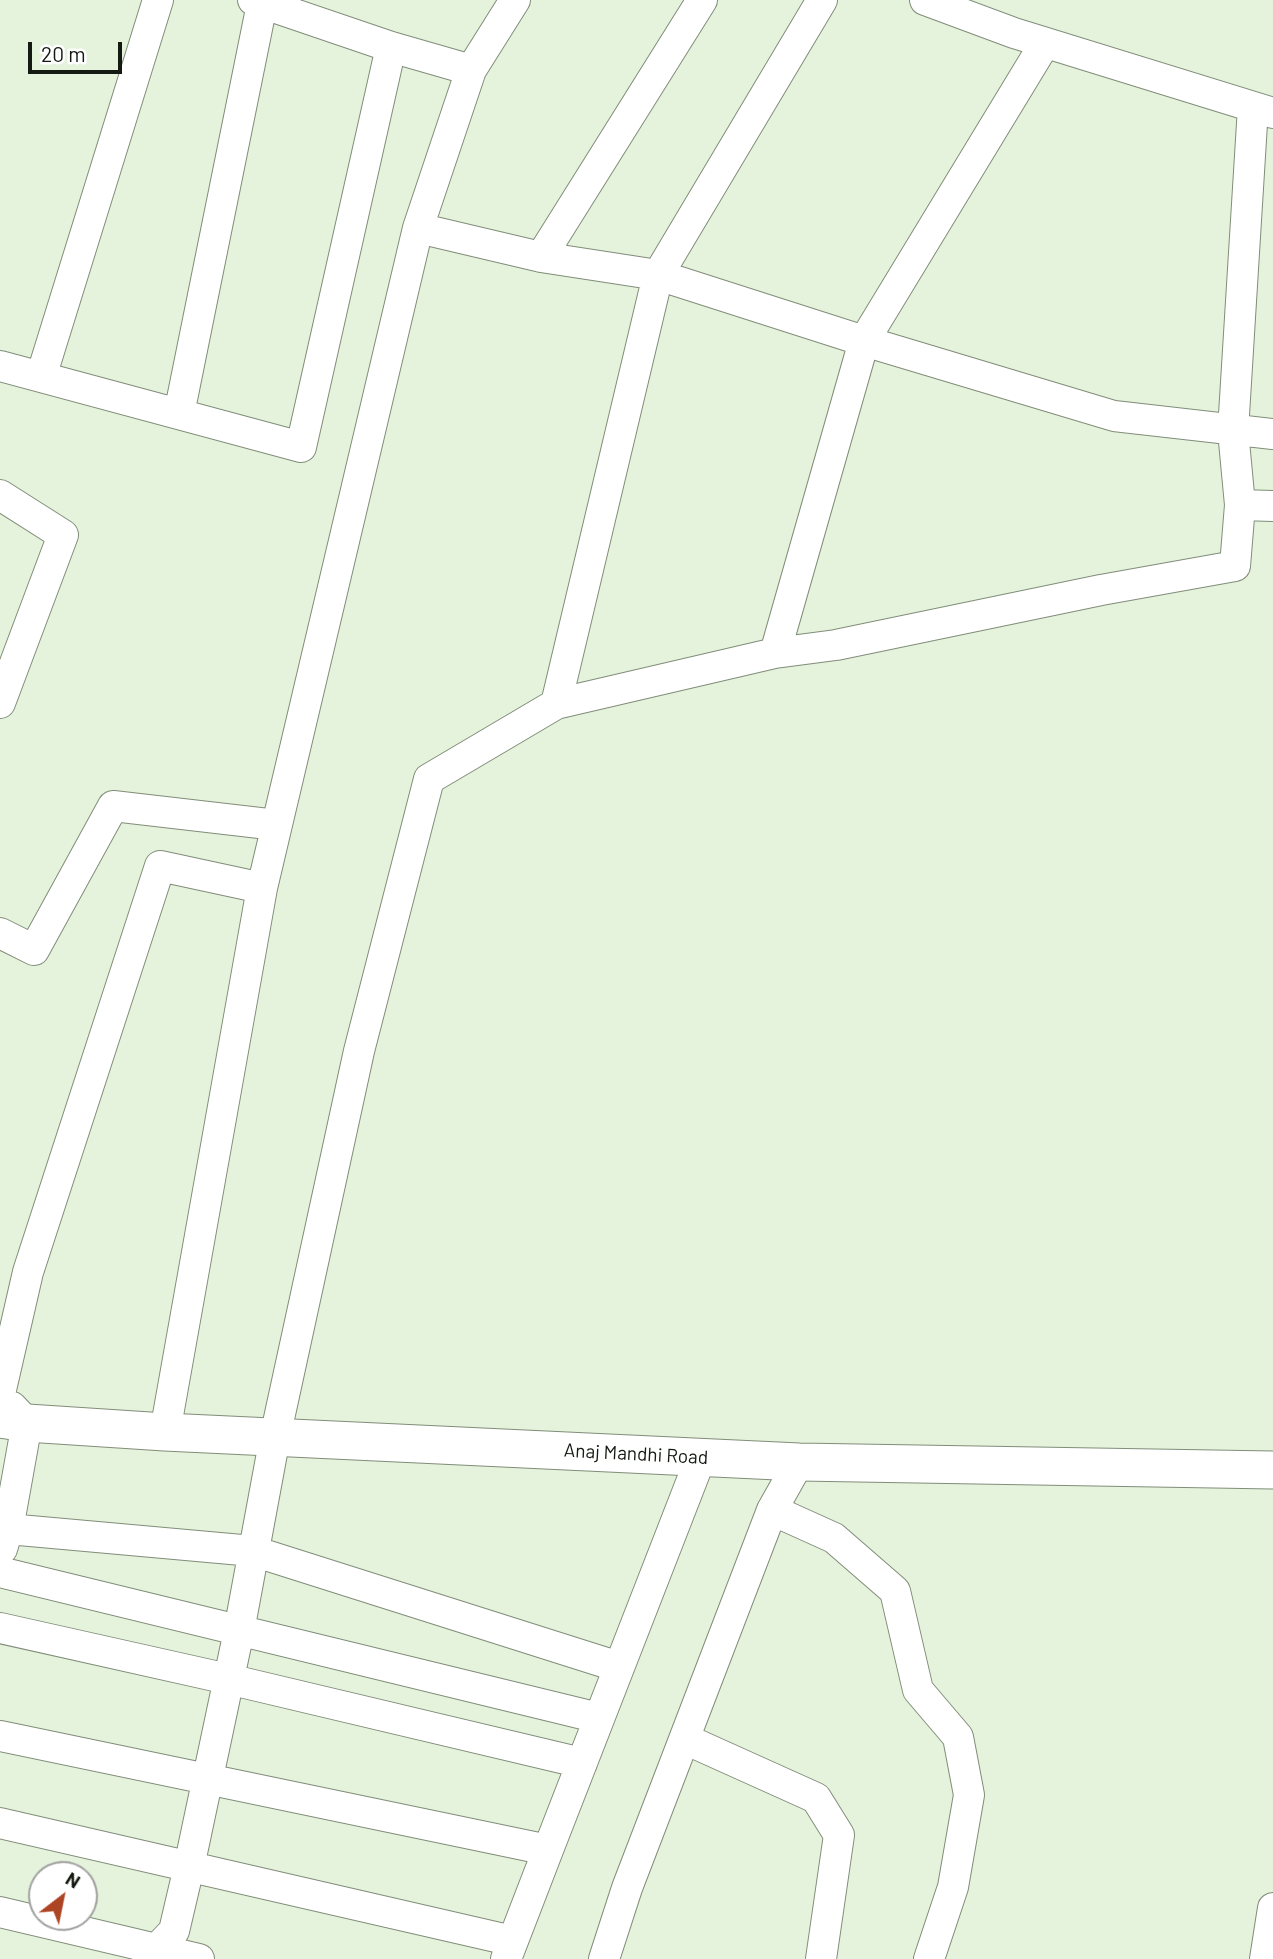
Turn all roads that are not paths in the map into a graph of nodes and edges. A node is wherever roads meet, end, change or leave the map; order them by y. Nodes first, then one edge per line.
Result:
1 (158, 0) edge
2 (515, 0) edge
3 (702, 0) edge
4 (822, 0) edge
5 (925, 0) edge
6 (260, 1) edge
7 (1045, 43) junction
8 (391, 47) junction
9 (471, 70) junction
10 (1263, 110) edge
11 (418, 228) junction
12 (541, 257) junction
13 (658, 275) junction
14 (864, 341) junction
15 (0, 366) edge
16 (41, 377) junction
17 (179, 414) junction
18 (1233, 431) junction
19 (1273, 434) edge
20 (0, 495) edge
21 (1240, 505) junction
22 (1273, 506) edge
23 (775, 653) junction
24 (0, 702) edge
25 (556, 704) junction
26 (276, 825) junction
27 (262, 888) junction
28 (0, 933) edge
29 (0, 1394) edge
30 (13, 1421) edge
31 (165, 1432) junction
32 (275, 1437) junction
33 (701, 1457) junction
34 (799, 1462) junction
35 (1273, 1470) edge
36 (772, 1510) junction
37 (4, 1542) edge
38 (253, 1551) junction
39 (0, 1572) edge
40 (0, 1629) edge
41 (239, 1631) junction
42 (620, 1667) junction
43 (228, 1679) junction
44 (600, 1718) junction
45 (0, 1736) edge
46 (685, 1739) junction
47 (582, 1763) junction
48 (207, 1778) junction
49 (0, 1823) edge
50 (548, 1850) junction
51 (189, 1867) junction
52 (1273, 1908) edge
53 (0, 1912) edge
54 (510, 1950) edge
55 (152, 1954) edge
56 (199, 1959) edge
57 (604, 1959) edge
58 (821, 1959) edge
59 (929, 1959) edge
60 (1265, 1959) edge

1 - 16 street
2 - 9 street
3 - 12 street
4 - 13 street
5 - 7 street
6 - 8 street
6 - 17 street
7 - 10 street
7 - 14 street
8 - 9 street
8 - 17 street
9 - 11 street
10 - 18 street
11 - 12 street
11 - 26 street
12 - 13 street
13 - 14 street
13 - 25 street
14 - 18 street
14 - 23 street
15 - 16 street
16 - 17 street
18 - 19 street
18 - 21 street
20 - 24 street
21 - 22 street
21 - 23 street
23 - 25 street
25 - 32 street
26 - 27 street
26 - 28 street
27 - 29 street
27 - 31 street
29 - 30 street
30 - 31 street, Anaj Mandhi Road
30 - 37 street
31 - 32 street, Anaj Mandhi Road
32 - 33 street, Anaj Mandhi Road
32 - 38 street
33 - 34 street, Anaj Mandhi Road
33 - 42 street
34 - 35 street, Anaj Mandhi Road
34 - 36 street
36 - 46 street
36 - 59 street
37 - 38 street
38 - 41 street
38 - 42 street
39 - 41 street
40 - 43 street
41 - 43 street
41 - 44 street
42 - 44 street
43 - 47 street
43 - 48 street
44 - 47 street
45 - 48 street
46 - 57 street
46 - 58 street
47 - 50 street
48 - 50 street
48 - 51 street
49 - 51 street
50 - 54 street
51 - 54 street
51 - 55 street
52 - 60 street
53 - 55 street
55 - 56 street

